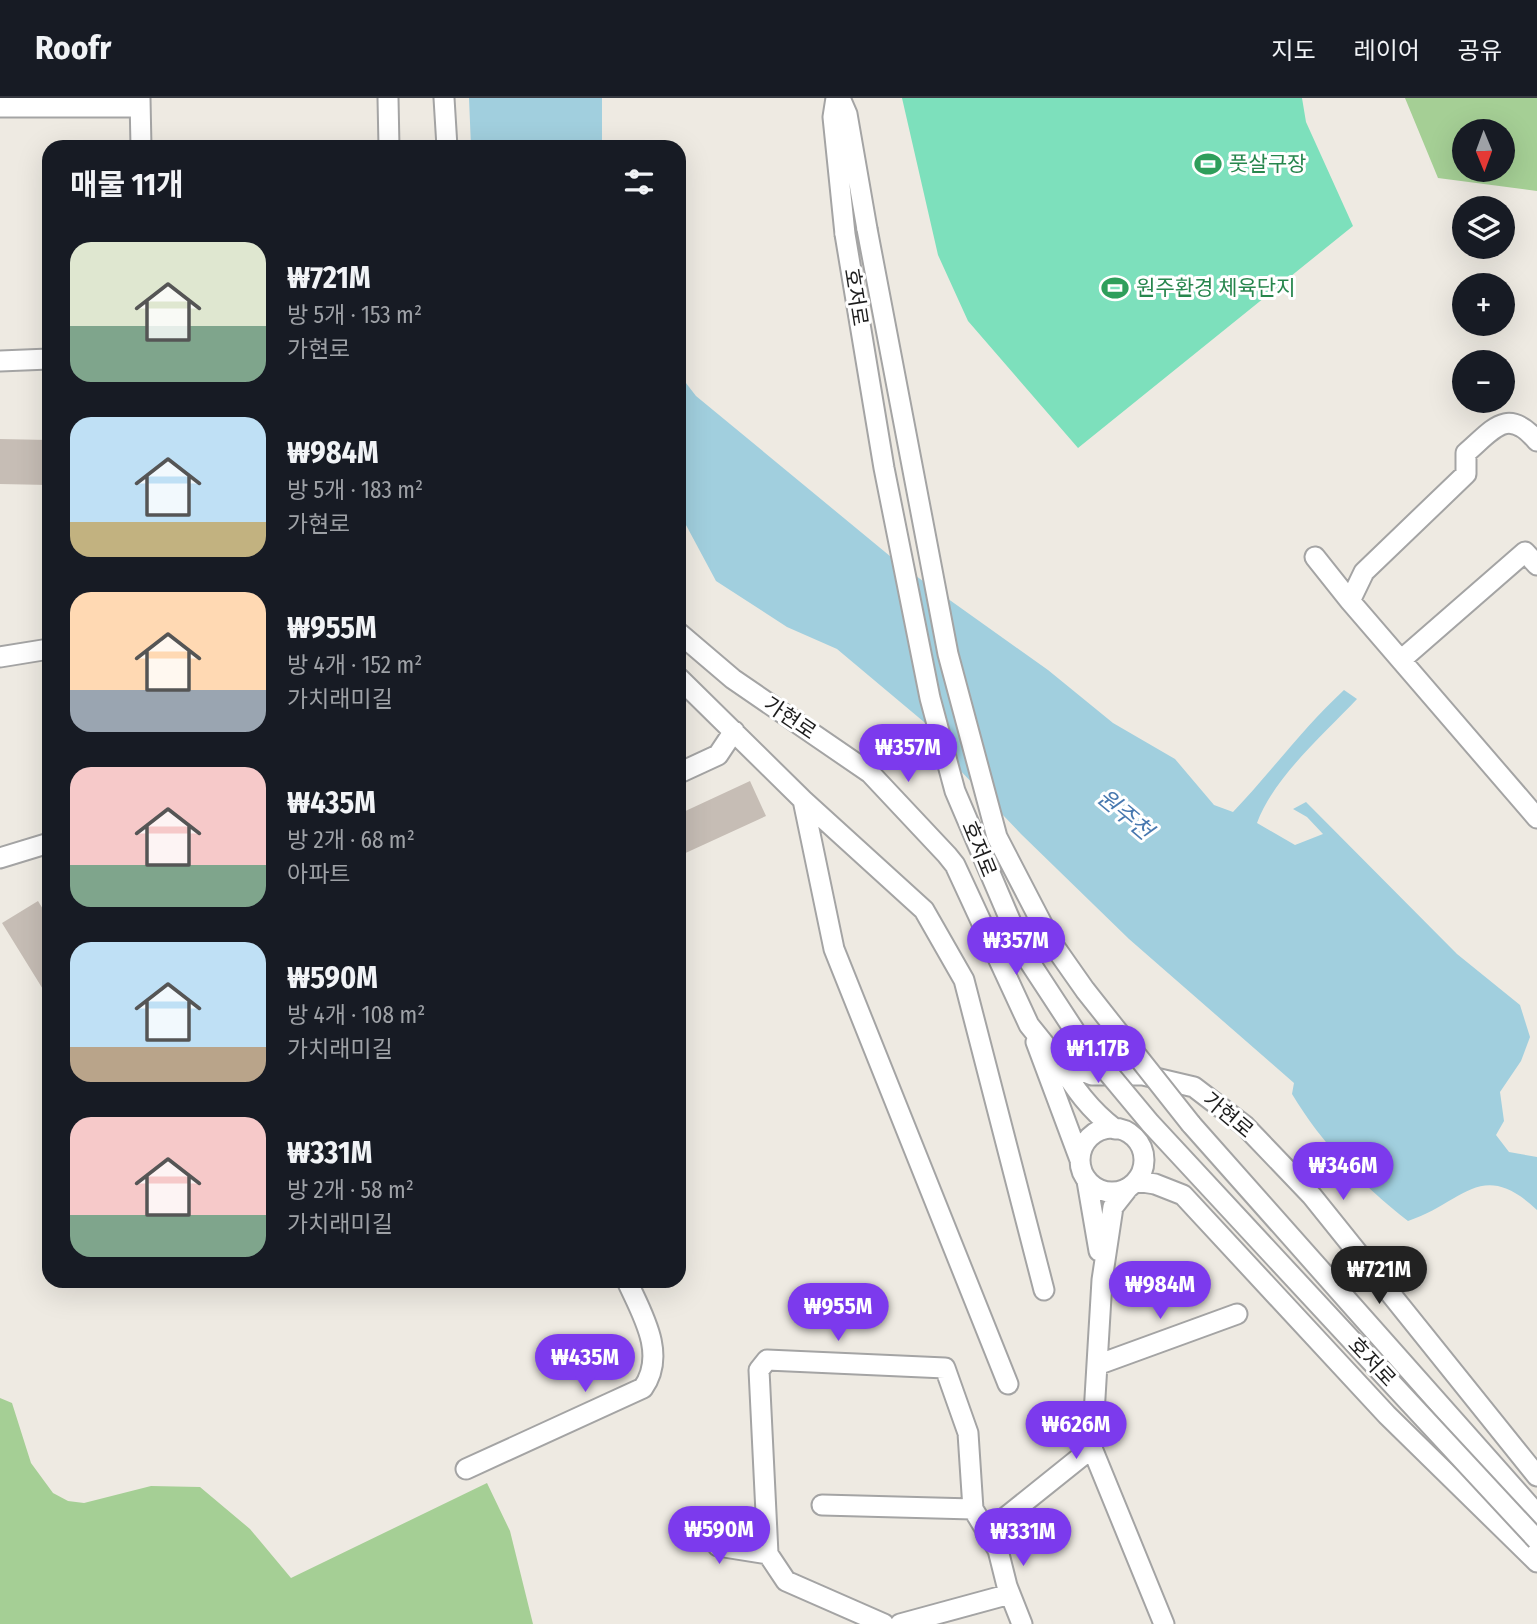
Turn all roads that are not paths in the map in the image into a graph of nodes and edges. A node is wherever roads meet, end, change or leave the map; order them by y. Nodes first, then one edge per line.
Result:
1 (388, 98) edge
2 (444, 98) edge
3 (838, 98) edge
4 (140, 103) edge
5 (0, 107) edge
6 (141, 140) edge
7 (389, 140) edge
8 (447, 140) edge
9 (42, 359) edge
10 (0, 361) edge
11 (1537, 440) edge
12 (1315, 557) dead end
13 (1537, 565) edge
14 (1350, 601) junction
15 (686, 639) edge
16 (42, 653) edge
17 (0, 657) edge
18 (1401, 660) junction
19 (686, 685) edge
20 (734, 731) junction
21 (686, 771) edge
22 (803, 800) junction
23 (1537, 818) edge
24 (42, 845) edge
25 (0, 858) edge
26 (1029, 1024) junction
27 (1058, 1062) junction
28 (1115, 1129) junction
29 (1080, 1160) junction
30 (1087, 1181) junction
31 (1132, 1185) junction
32 (1102, 1280) junction
33 (630, 1288) edge
34 (1044, 1290) dead end
35 (1237, 1314) dead end
36 (1097, 1365) junction
37 (1008, 1384) dead end
38 (1092, 1448) junction
39 (466, 1469) dead end
40 (1537, 1476) edge
41 (822, 1505) dead end
42 (973, 1509) junction
43 (1537, 1514) edge
44 (711, 1526) dead end
45 (986, 1533) junction
46 (1537, 1540) edge
47 (768, 1554) junction
48 (1537, 1562) edge
49 (1010, 1594) junction
50 (884, 1624) edge
51 (900, 1624) edge
52 (1022, 1624) edge
53 (1164, 1624) edge

1 - 7 street
2 - 8 street
3 - 43 street, 호저로, bridge
3 - 46 street, 호저로, bridge
4 - 5 street
4 - 6 street
9 - 10 street
11 - 14 street
12 - 14 street
13 - 18 street
14 - 18 street
15 - 26 street, 가현로
16 - 17 street
18 - 23 street
19 - 20 street
20 - 21 street
20 - 22 street
22 - 34 street
22 - 37 street
24 - 25 street
26 - 27 street, 가현로
26 - 29 street
27 - 28 street
27 - 40 street, 가현로
28 - 29 street
28 - 31 street
29 - 30 street
30 - 31 street
30 - 32 street
31 - 32 street
31 - 48 street
32 - 36 street
33 - 39 street
35 - 36 street
36 - 38 street
38 - 45 street
38 - 53 street
41 - 42 street
42 - 45 street
42 - 47 street
44 - 47 street
45 - 49 street
47 - 50 street
49 - 51 street
49 - 52 street

